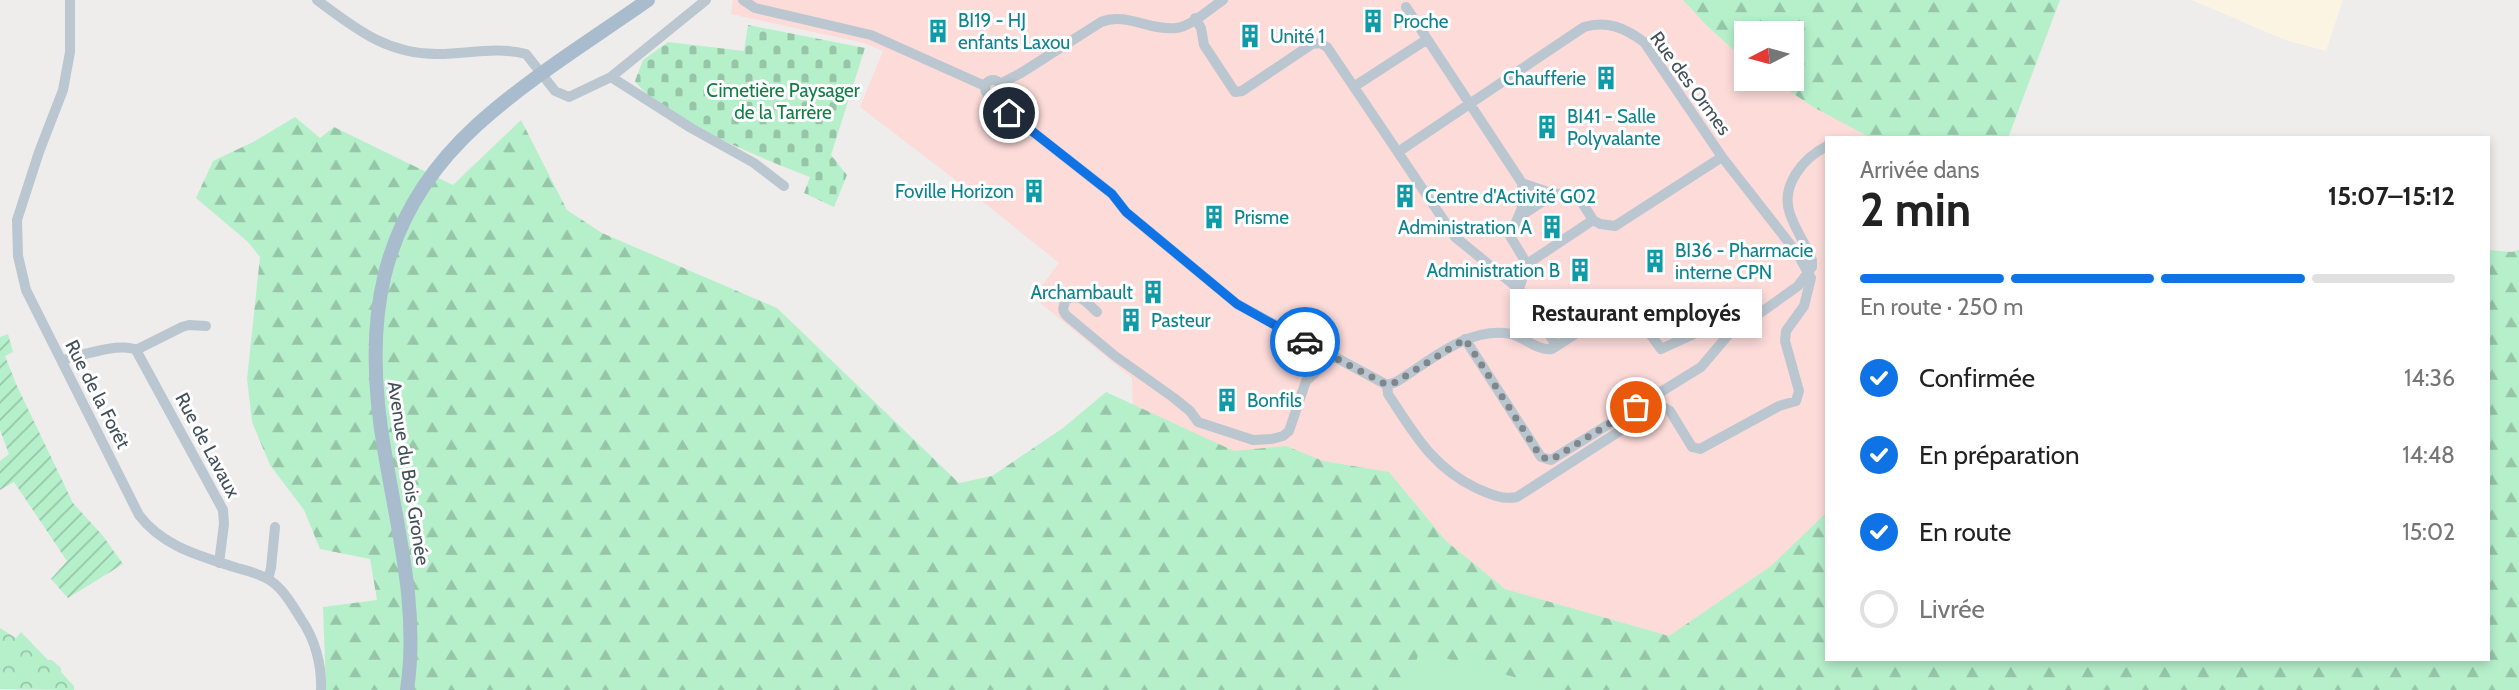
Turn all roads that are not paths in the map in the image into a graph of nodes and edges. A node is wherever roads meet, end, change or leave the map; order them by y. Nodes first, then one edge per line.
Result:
1 (70, 0) edge
2 (317, 0) edge
3 (634, 0) edge
4 (648, 0) edge
5 (706, 0) edge
6 (743, 0) edge
7 (1223, 0) edge
8 (1406, 7) dead end
9 (1195, 18) junction
10 (1426, 40) junction
11 (550, 63) junction
12 (611, 77) junction
13 (528, 79) junction
14 (1000, 84) junction
15 (985, 86) junction
16 (1354, 86) junction
17 (996, 95) junction
18 (1469, 103) junction
19 (1825, 147) edge
20 (1398, 152) junction
21 (1722, 157) junction
22 (1522, 183) junction
23 (783, 186) dead end
24 (1554, 194) junction
25 (1519, 218) junction
26 (1593, 220) junction
27 (1527, 264) junction
28 (1808, 272) junction
29 (1518, 289) junction
30 (1097, 312) dead end
31 (1741, 320) junction
32 (206, 326) dead end
33 (1465, 339) junction
34 (1556, 345) junction
35 (136, 350) junction
36 (1332, 357) junction
37 (62, 360) junction
38 (1387, 385) junction
39 (275, 527) dead end
40 (219, 563) junction
41 (268, 579) junction
42 (321, 690) edge
43 (398, 690) edge
44 (407, 690) edge

1 - 37 street, Rue de la Forêt
2 - 12 street
3 - 11 main road, Avenue du Bois Gronée
4 - 11 main road, Avenue du Bois Gronée
5 - 12 street
6 - 15 street
7 - 9 street
8 - 10 street
9 - 14 street
9 - 16 street
10 - 16 street
10 - 18 street
11 - 13 main road, Avenue du Bois Gronée
12 - 23 street
13 - 43 main road, Avenue du Bois Gronée
13 - 44 main road, Avenue du Bois Gronée
14 - 15 street
14 - 17 street
15 - 17 street
16 - 20 street
17 - 36 street
18 - 20 street, Rue des Ormes
18 - 21 street, Rue des Ormes
18 - 22 street
19 - 28 street
20 - 29 street
21 - 26 street
21 - 28 street, Rue des Ormes
22 - 24 street
22 - 25 street
24 - 25 street
24 - 26 street
25 - 27 street
26 - 27 street
27 - 29 street
28 - 31 street
28 - 38 street
29 - 34 street
30 - 36 street
31 - 33 street
31 - 34 street
32 - 35 street
33 - 34 street
33 - 38 street
35 - 37 street
35 - 40 street, Rue de Lavaux
36 - 38 street
37 - 40 street, Rue de la Forêt
39 - 41 street
40 - 41 street, Rue de la Forêt
41 - 42 street, Rue de la Forêt

